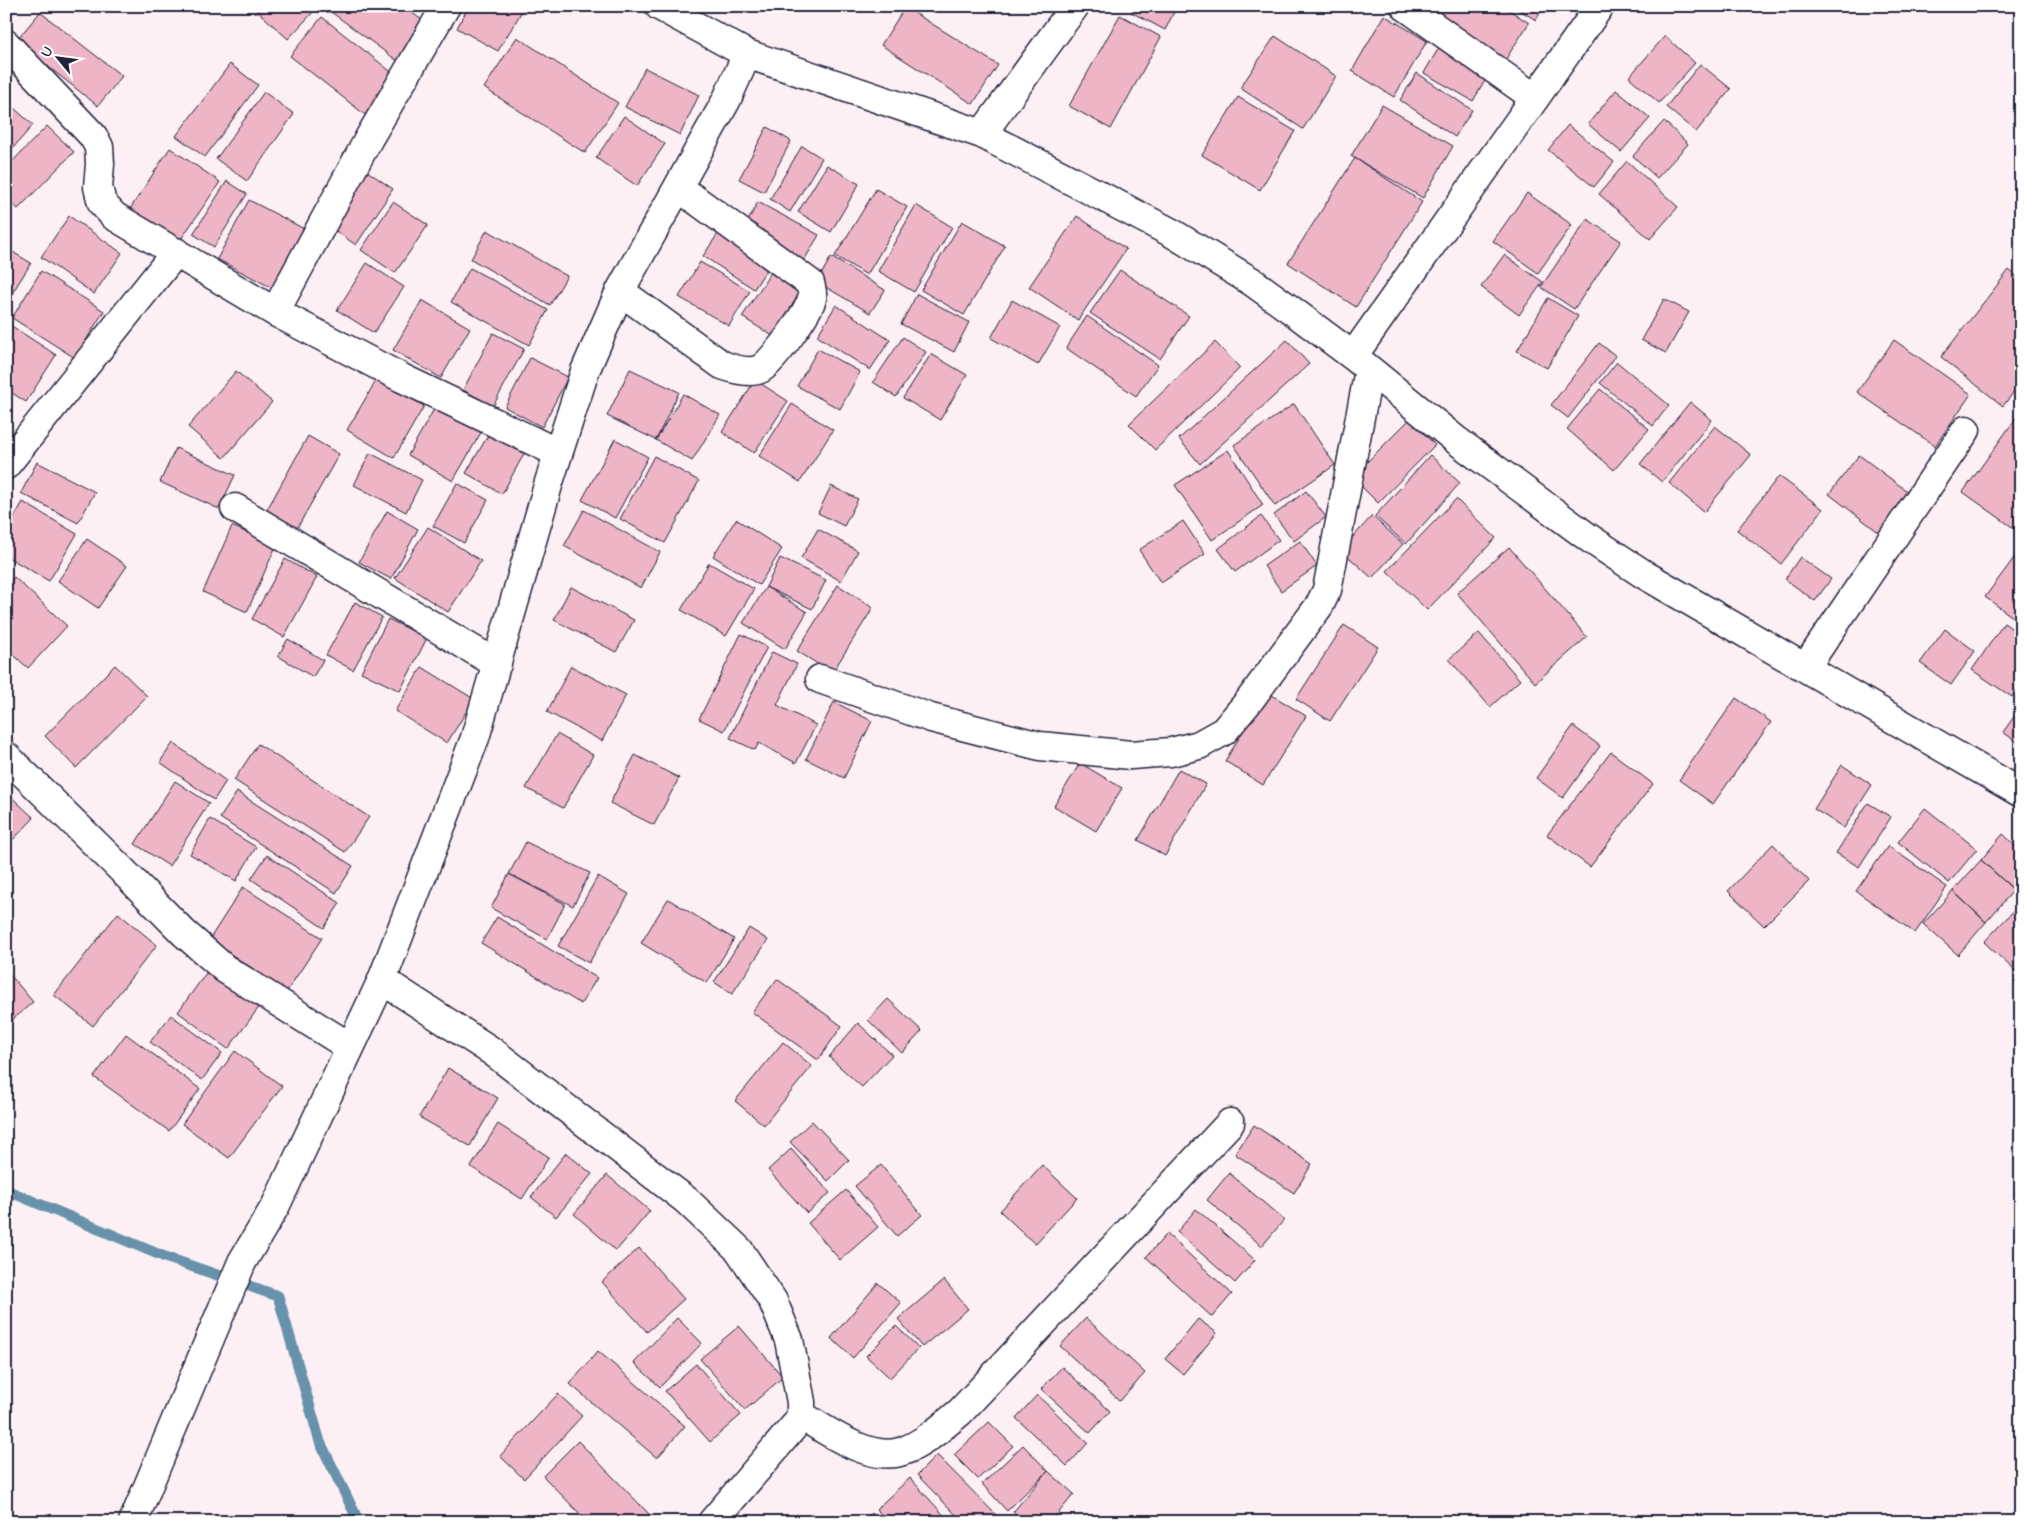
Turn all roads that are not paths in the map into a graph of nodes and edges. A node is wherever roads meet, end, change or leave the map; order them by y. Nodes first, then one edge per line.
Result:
1 (446, 6) edge
2 (659, 6) edge
3 (1075, 6) edge
4 (1404, 6) edge
5 (1600, 6) edge
6 (6, 44) edge
7 (747, 54) junction
8 (1535, 98) junction
9 (982, 134) junction
10 (678, 187) junction
11 (176, 252) junction
12 (620, 291) junction
13 (275, 312) junction
14 (1361, 363) junction
15 (1966, 430) dead end
16 (558, 453) junction
17 (6, 465) edge
18 (235, 508) dead end
19 (497, 664) junction
20 (1805, 668) junction
21 (820, 679) dead end
22 (6, 756) edge
23 (2021, 793) edge
24 (382, 980) junction
25 (350, 1047) junction
26 (1230, 1123) dead end
27 (801, 1415) junction
28 (133, 1522) edge
29 (712, 1522) edge

1 - 13 street
2 - 7 street
3 - 9 street
4 - 8 street
5 - 8 street
6 - 11 street
7 - 9 street
7 - 10 street
8 - 14 street
9 - 14 street
10 - 12 street
10 - 12 street
11 - 13 street
11 - 17 street
12 - 16 street
13 - 16 street
14 - 20 street
14 - 21 street
15 - 20 street
16 - 19 street
18 - 19 street
19 - 24 street
20 - 23 street
22 - 25 street
24 - 25 street
24 - 27 street
25 - 28 street
26 - 27 street
27 - 29 street

